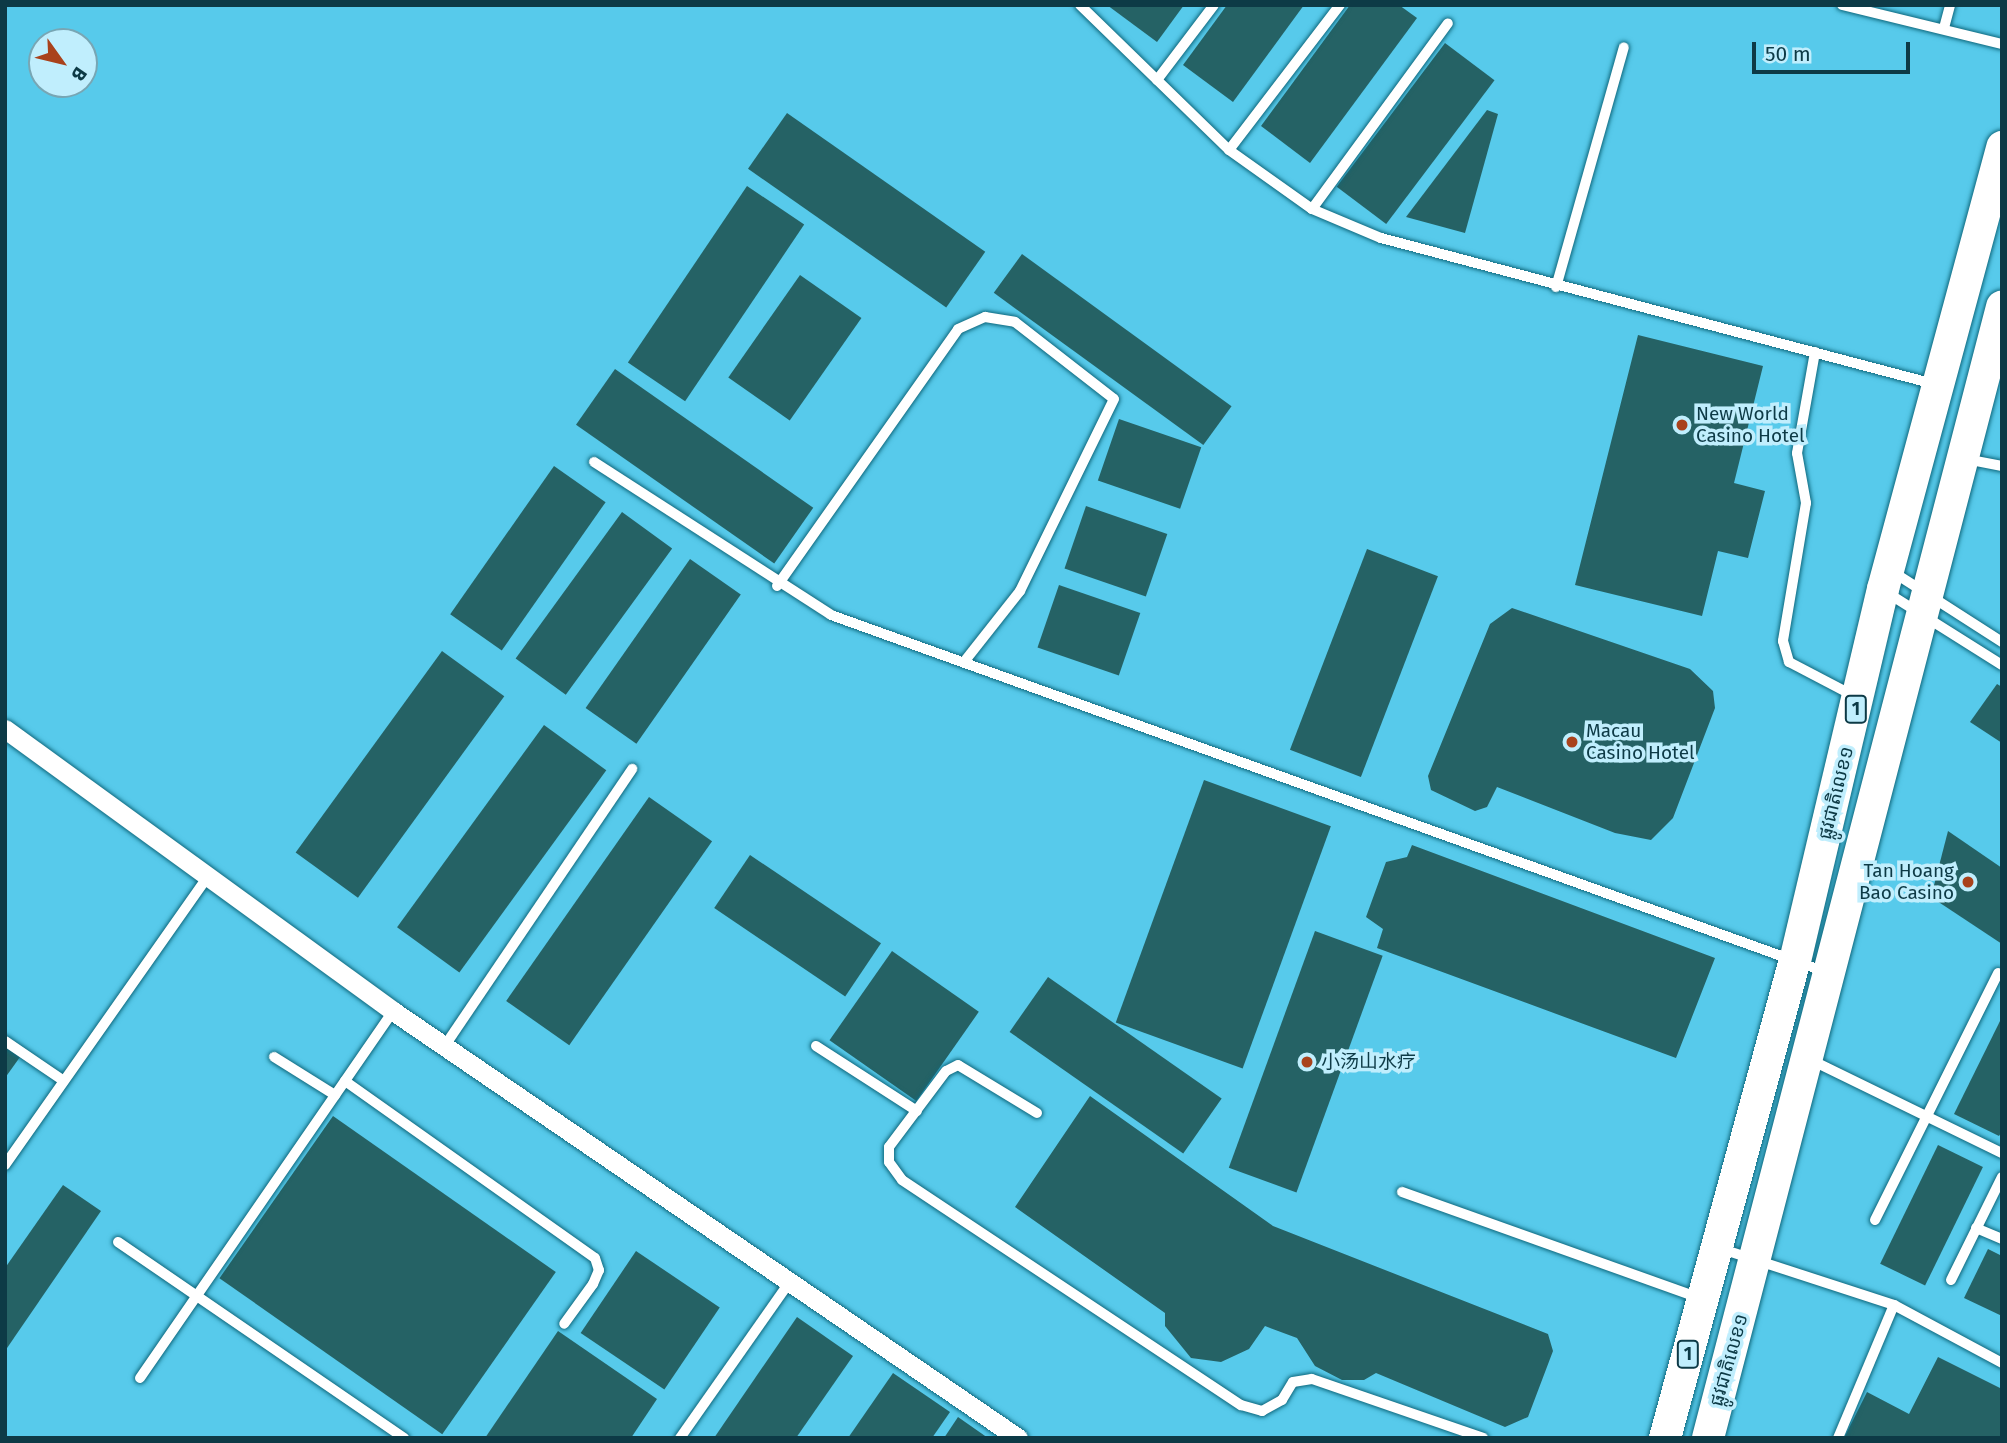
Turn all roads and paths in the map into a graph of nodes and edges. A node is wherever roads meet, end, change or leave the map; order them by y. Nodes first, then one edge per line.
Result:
1 (1214, 5) edge
2 (1340, 5) edge
3 (1842, 5) edge
4 (1950, 5) edge
5 (1085, 7) edge
6 (1448, 23) dead end
7 (1944, 28) junction
8 (2002, 44) edge
9 (1624, 47) dead end
10 (1157, 80) junction
11 (2002, 147) edge
12 (1229, 150) junction
13 (1311, 209) junction
14 (1556, 287) junction
15 (2002, 307) edge
16 (1815, 352) junction
17 (1938, 385) junction
18 (1962, 458) junction
19 (594, 462) dead end
20 (2002, 466) edge
21 (1886, 579) junction
22 (778, 586) junction
23 (1925, 604) junction
24 (2002, 642) edge
25 (964, 662) junction
26 (2002, 666) edge
27 (1859, 698) junction
28 (5, 729) edge
29 (632, 769) dead end
30 (207, 877) junction
31 (1796, 961) junction
32 (1998, 973) dead end
33 (1830, 974) junction
34 (393, 1011) junction
35 (5, 1041) edge
36 (816, 1046) dead end
37 (444, 1047) junction
38 (274, 1057) dead end
39 (1809, 1059) junction
40 (64, 1081) junction
41 (345, 1081) junction
42 (335, 1095) junction
43 (917, 1111) junction
44 (1037, 1113) dead end
45 (1926, 1115) junction
46 (2002, 1153) edge
47 (5, 1166) edge
48 (2002, 1177) edge
49 (1402, 1192) dead end
50 (1875, 1220) dead end
51 (1976, 1228) junction
52 (2002, 1239) edge
53 (118, 1242) dead end
54 (1719, 1247) junction
55 (1757, 1260) junction
56 (1951, 1280) dead end
57 (787, 1286) junction
58 (197, 1295) junction
59 (1703, 1300) junction
60 (1894, 1306) junction
61 (564, 1324) dead end
62 (2002, 1363) edge
63 (140, 1378) dead end
64 (404, 1438) edge
65 (680, 1438) edge
66 (1017, 1438) edge
67 (1483, 1438) edge
68 (1665, 1438) edge
69 (1708, 1438) edge
70 (1838, 1438) edge

1 - 10 lane
2 - 12 lane
3 - 7 lane
4 - 7 lane
5 - 10 lane
6 - 13 lane
7 - 8 lane
9 - 14 lane
10 - 12 lane
11 - 17 highway, ផ្លូវជាតិលេខ១ / 1
12 - 13 lane
13 - 14 lane
14 - 16 lane
15 - 18 highway, ផ្លូវជាតិលេខ១ / 1
16 - 17 lane
16 - 27 lane
17 - 21 highway, ផ្លូវជាតិលេខ១ / 1
18 - 20 lane
18 - 23 highway, ផ្លូវជាតិលេខ១ / 1
19 - 22 lane
21 - 23 lane
21 - 23 lane
21 - 27 highway, ផ្លូវជាតិលេខ១ / 1
22 - 25 lane
22 - 25 lane
23 - 24 lane
23 - 26 lane
23 - 33 highway, ផ្លូវជាតិលេខ១ / 1
25 - 31 lane
27 - 31 highway, ផ្លូវជាតិលេខ១ / 1
28 - 30 street
29 - 37 lane
30 - 34 street
30 - 40 lane
31 - 33 lane
31 - 54 highway, ផ្លូវជាតិលេខ១ / 1
32 - 45 lane
33 - 39 highway, ផ្លូវជាតិលេខ១ / 1
34 - 37 street
34 - 41 lane
35 - 40 lane
36 - 43 lane
37 - 57 street
38 - 42 lane
39 - 45 lane
39 - 55 highway, ផ្លូវជាតិលេខ១ / 1
40 - 47 lane
41 - 42 lane
41 - 61 lane
42 - 58 lane
43 - 44 lane
43 - 67 lane
45 - 46 lane
45 - 50 lane
48 - 51 lane
49 - 59 lane
51 - 52 lane
51 - 56 lane
53 - 58 lane
54 - 55 lane
54 - 59 highway, ផ្លូវជាតិលេខ១ / 1
55 - 60 lane
55 - 69 highway, ផ្លូវជាតិលេខ១ / 1
57 - 65 lane
57 - 66 street
58 - 63 lane
58 - 64 lane
59 - 68 highway, ផ្លូវជាតិលេខ១ / 1
60 - 62 lane
60 - 70 lane

